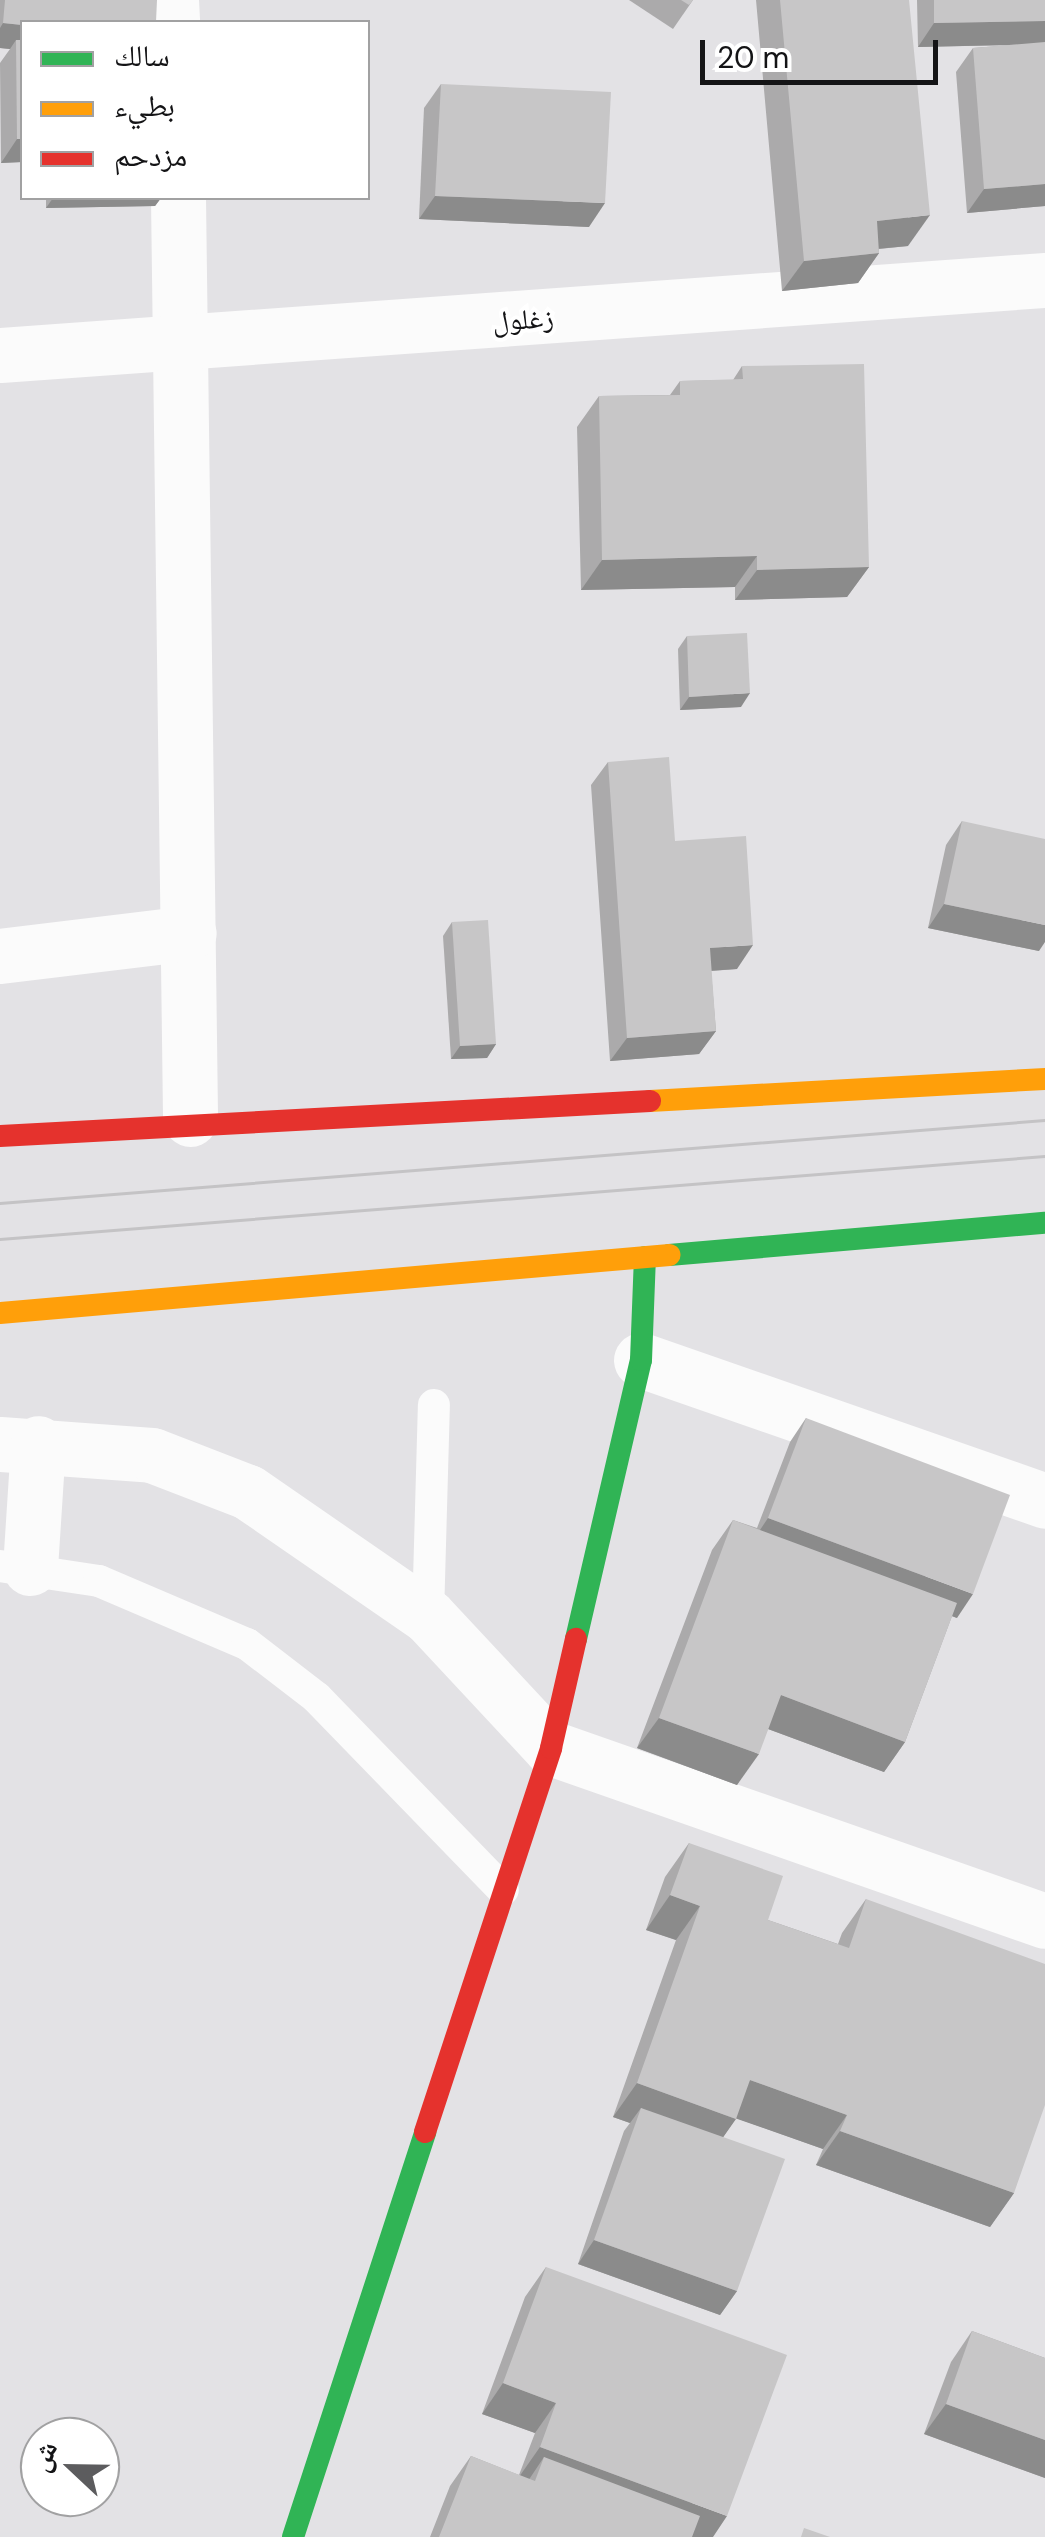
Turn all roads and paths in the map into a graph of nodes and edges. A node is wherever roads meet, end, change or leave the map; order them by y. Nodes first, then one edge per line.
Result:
1 (178, 200) edge
2 (1045, 280) edge
3 (183, 346) junction
4 (0, 355) edge
5 (189, 932) junction
6 (0, 956) edge
7 (1045, 1079) edge
8 (190, 1119) junction
9 (0, 1136) edge
10 (1045, 1223) edge
11 (644, 1257) junction
12 (0, 1312) edge
13 (641, 1360) junction
14 (434, 1406) dead end
15 (19, 1443) edge
16 (1045, 1500) edge
17 (15, 1567) edge
18 (428, 1616) junction
19 (551, 1748) junction
20 (503, 1890) junction
21 (1045, 1922) edge
22 (292, 2537) edge

1 - 3 street
2 - 3 street, زغلول
3 - 4 street, زغلول
3 - 5 street
5 - 6 street
5 - 8 street
7 - 8 main road
8 - 9 main road
10 - 11 main road
11 - 12 main road
11 - 13 main road
13 - 16 street
13 - 19 main road
14 - 18 lane
15 - 17 street
15 - 18 street
17 - 20 lane
18 - 19 street
19 - 20 main road
19 - 21 street
20 - 22 main road

